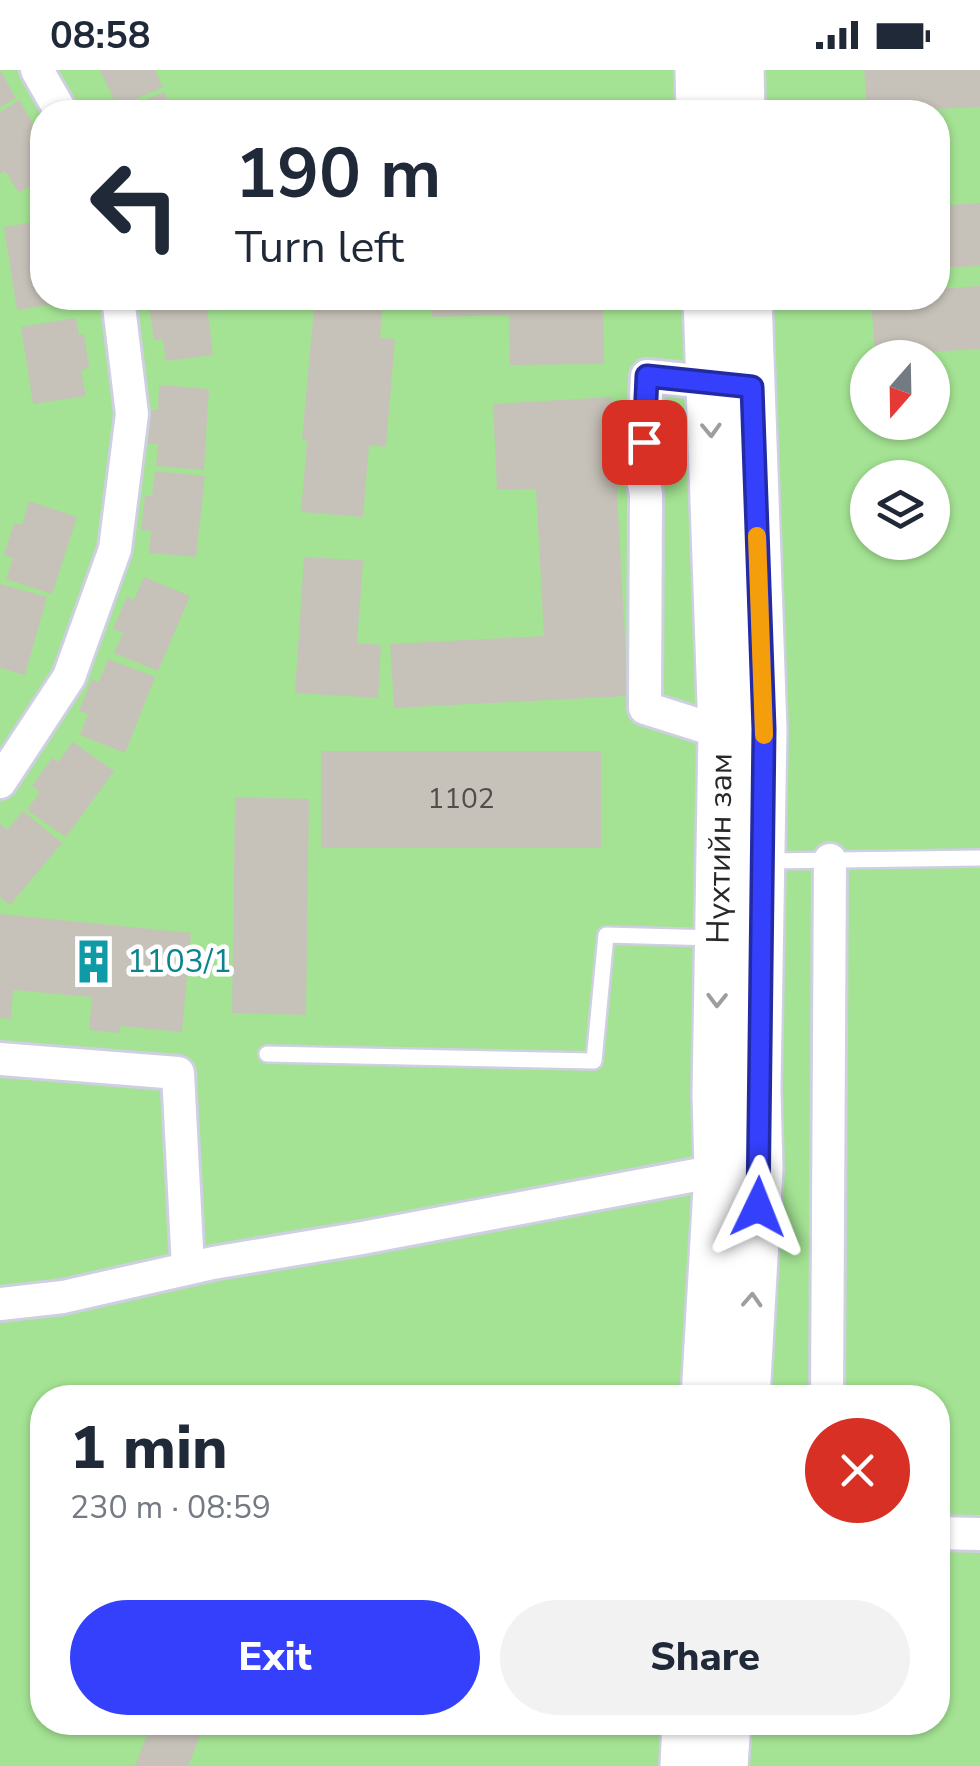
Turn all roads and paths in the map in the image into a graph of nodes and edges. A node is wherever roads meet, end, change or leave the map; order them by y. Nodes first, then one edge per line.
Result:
1 (38, 70) edge
2 (698, 70) edge
3 (741, 70) edge
4 (55, 100) edge
5 (699, 100) edge
6 (742, 100) edge
7 (119, 310) edge
8 (709, 310) edge
9 (746, 310) edge
10 (731, 384) junction
11 (721, 732) junction
12 (0, 782) edge
13 (980, 858) edge
14 (830, 860) junction
15 (764, 861) junction
16 (718, 938) junction
17 (267, 1054) dead end
18 (0, 1060) edge
19 (717, 1172) junction
20 (188, 1268) junction
21 (2, 1308) edge
22 (705, 1385) edge
23 (748, 1385) edge
24 (827, 1385) edge
25 (950, 1533) edge
26 (980, 1534) edge
27 (684, 1735) edge
28 (727, 1735) edge
29 (682, 1766) edge
30 (726, 1766) edge

1 - 4 street
2 - 5 main road
3 - 6 main road
7 - 12 street
8 - 10 main road, Нүхтийн зам
9 - 10 main road, Нүхтийн зам
10 -> 11 main road, Нүхтийн зам
10 - 11 street
10 - 15 main road, Нүхтийн зам
11 - 16 main road, Нүхтийн зам
13 - 14 lane
14 - 15 lane
14 - 24 street
23 -> 15 main road, Нүхтийн зам
16 - 17 lane
16 -> 19 main road, Нүхтийн зам
18 - 20 street
19 - 20 street
19 - 22 main road, Нүхтийн зам
20 - 21 street
25 - 26 street
27 - 29 main road
28 - 30 main road

